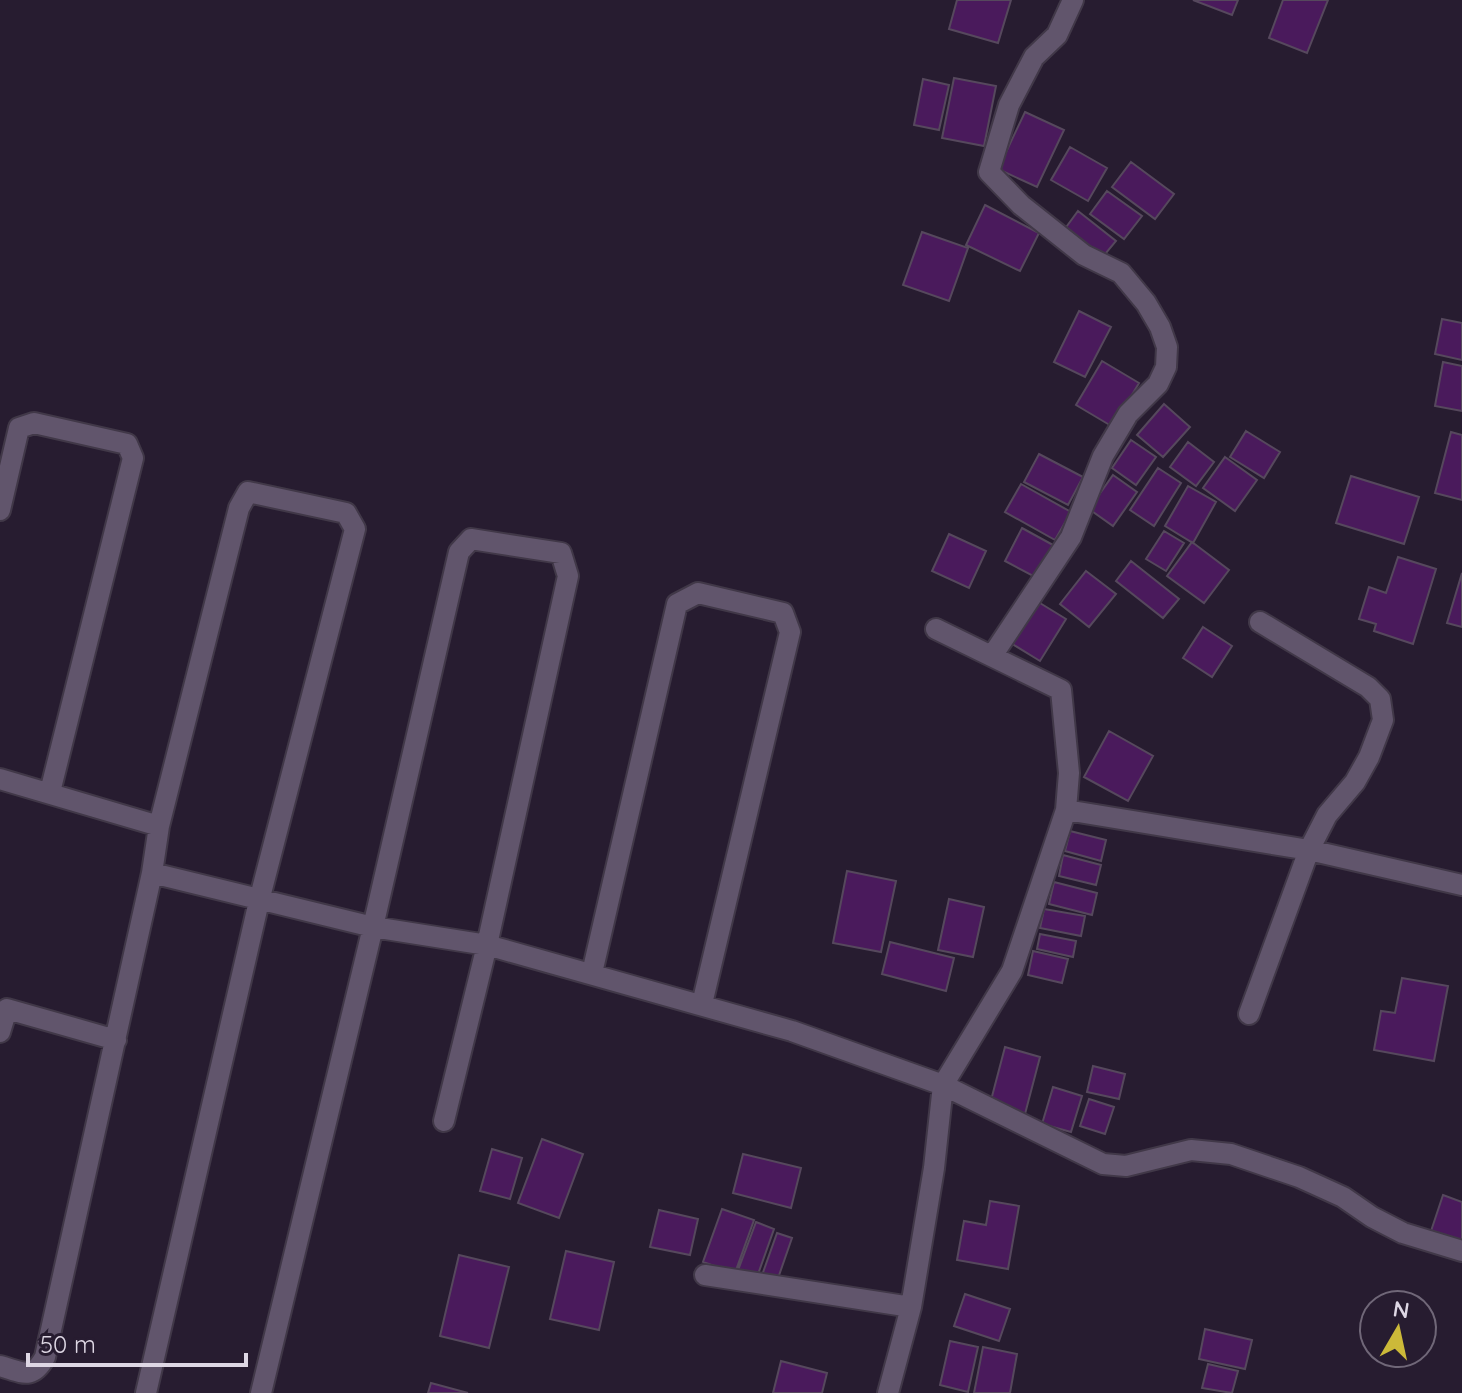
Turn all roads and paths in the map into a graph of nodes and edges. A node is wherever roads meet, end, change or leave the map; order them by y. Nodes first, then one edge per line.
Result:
1 (1073, 0) edge
2 (0, 510) edge
3 (1260, 622) dead end
4 (936, 629) dead end
5 (992, 656) junction
6 (0, 779) edge
7 (50, 792) junction
8 (1066, 810) junction
9 (159, 826) junction
10 (1309, 850) junction
11 (152, 873) junction
12 (1462, 885) edge
13 (259, 901) junction
14 (373, 927) junction
15 (487, 945) junction
16 (592, 973) junction
17 (702, 1004) junction
18 (3, 1008) edge
19 (1249, 1014) dead end
20 (0, 1032) edge
21 (116, 1040) junction
22 (943, 1085) junction
23 (444, 1121) dead end
24 (1462, 1251) edge
25 (705, 1275) dead end
26 (911, 1307) junction
27 (0, 1366) edge
28 (146, 1393) edge
29 (261, 1393) edge
30 (888, 1393) edge

1 - 5 street
2 - 7 street
3 - 10 street
4 - 5 street
5 - 8 street
6 - 7 street
7 - 9 street
8 - 10 street
8 - 22 street
9 - 11 street
9 - 13 street
10 - 12 street
10 - 19 street
11 - 13 street
11 - 21 street
13 - 14 street
13 - 28 street
14 - 15 street
14 - 15 street
14 - 29 street
15 - 16 street
15 - 23 street
16 - 17 street
16 - 17 street
17 - 22 street
18 - 20 street
18 - 21 street
21 - 27 street
22 - 24 street
22 - 26 street
25 - 26 street
26 - 30 street

